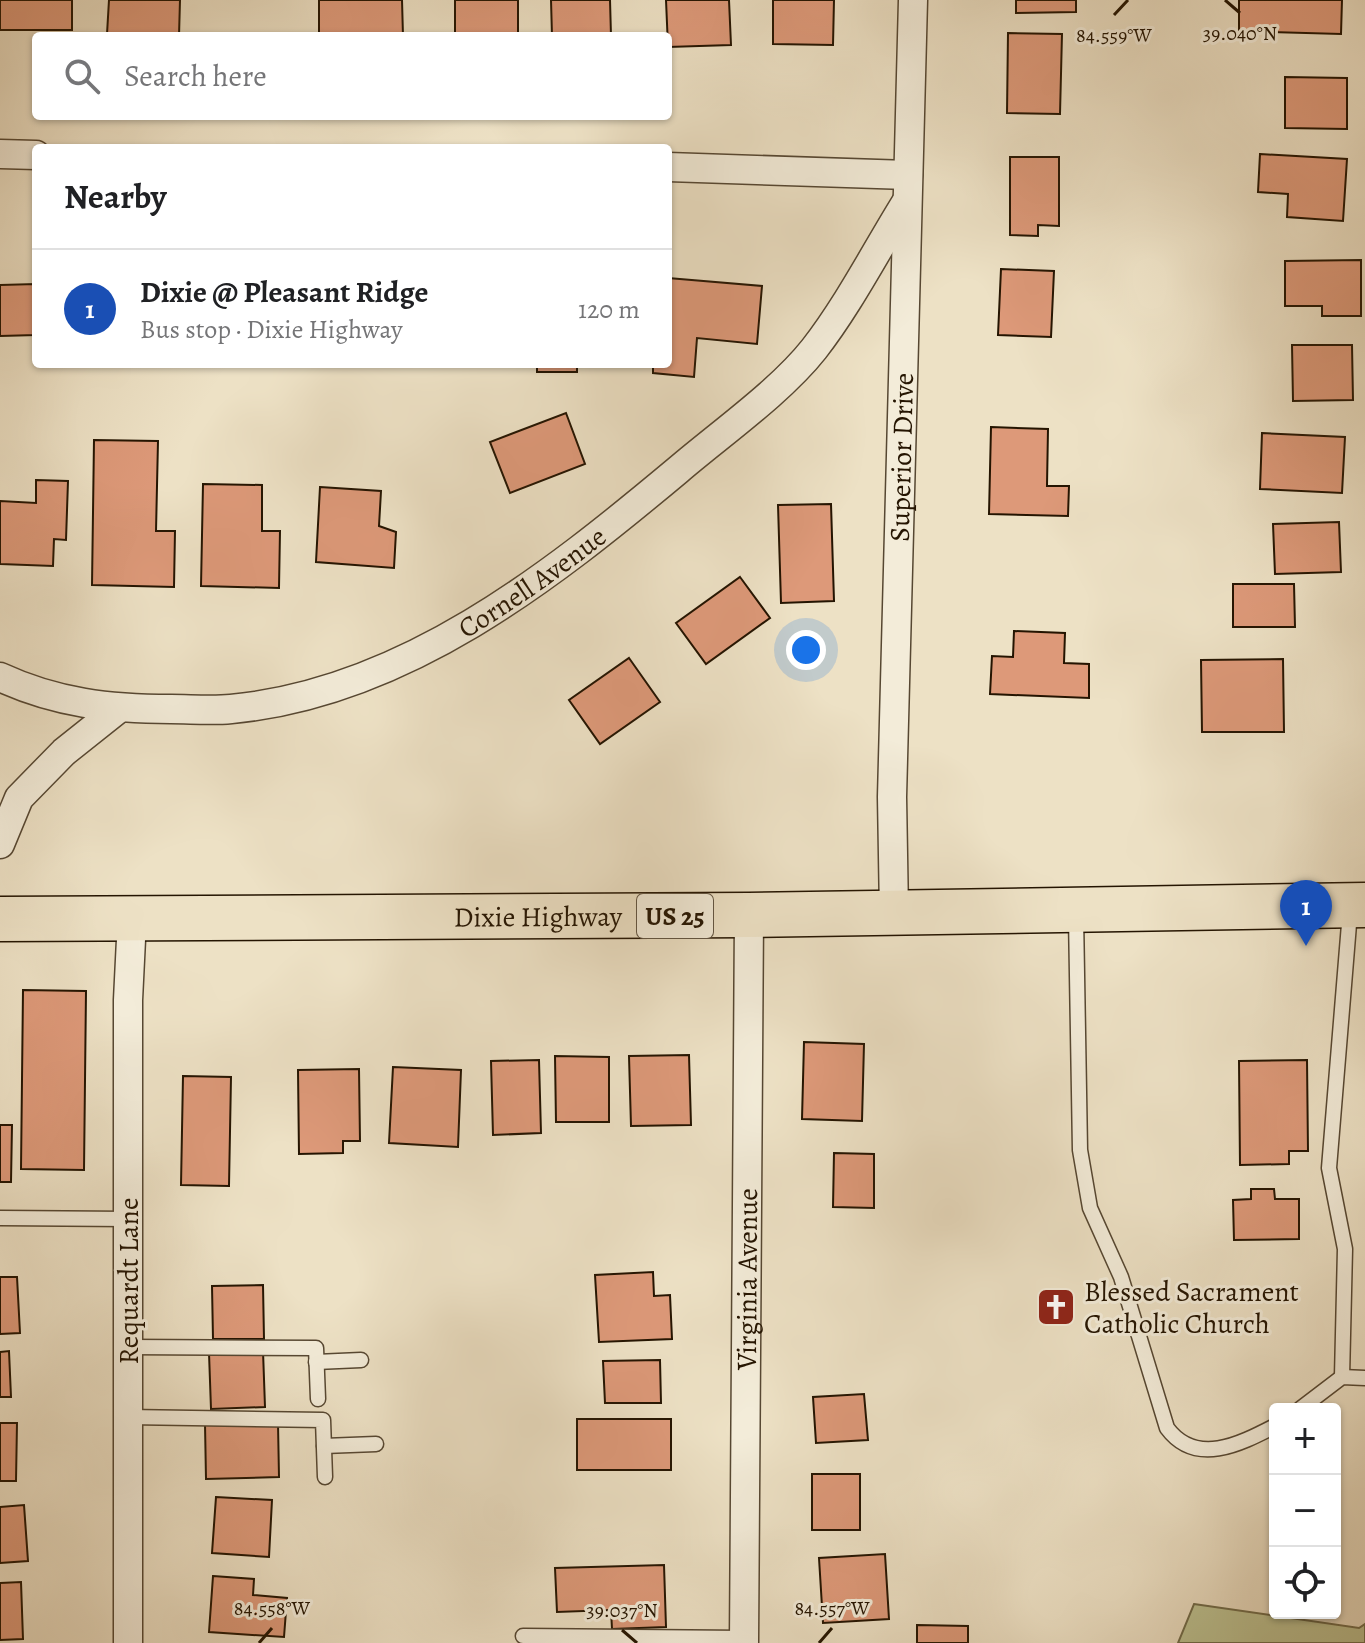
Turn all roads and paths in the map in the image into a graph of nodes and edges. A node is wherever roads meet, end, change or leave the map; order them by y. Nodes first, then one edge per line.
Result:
1 (913, 0) edge
2 (0, 154) edge
3 (32, 155) edge
4 (672, 167) edge
5 (907, 188) junction
6 (11, 682) edge
7 (118, 709) junction
8 (0, 844) edge
9 (1358, 906) edge
10 (1076, 910) junction
11 (894, 913) junction
12 (749, 915) junction
13 (0, 919) edge
14 (132, 919) junction
15 (0, 1218) edge
16 (129, 1219) junction
17 (128, 1347) junction
18 (361, 1360) dead end
19 (316, 1362) junction
20 (1342, 1377) junction
21 (1365, 1378) edge
22 (318, 1399) dead end
23 (1308, 1403) edge
24 (128, 1417) junction
25 (1269, 1429) edge
26 (376, 1444) dead end
27 (324, 1446) junction
28 (325, 1477) dead end
29 (523, 1636) dead end
30 (744, 1640) edge
31 (128, 1643) edge

1 - 5 street, Superior Drive
2 - 3 street
4 - 5 street
5 - 7 street, Cornell Avenue
5 - 11 street, Superior Drive
6 - 7 street, Cornell Avenue
7 - 8 street
9 - 10 main road, Dixie Highway / US 25
9 - 20 lane
10 - 11 main road, Dixie Highway / US 25
10 - 25 lane
11 - 12 main road, Dixie Highway / US 25
12 - 14 main road, Dixie Highway / US 25
12 - 30 street, Virginia Avenue
13 - 14 main road, Dixie Highway / US 25
14 - 16 street, Requardt Lane
15 - 16 lane
16 - 17 street, Requardt Lane
17 - 19 lane
17 - 24 street, Requardt Lane
18 - 19 lane
19 - 22 lane
20 - 21 lane
20 - 23 lane
24 - 27 lane
24 - 31 street, Requardt Lane
26 - 27 lane
27 - 28 lane
29 - 30 lane

